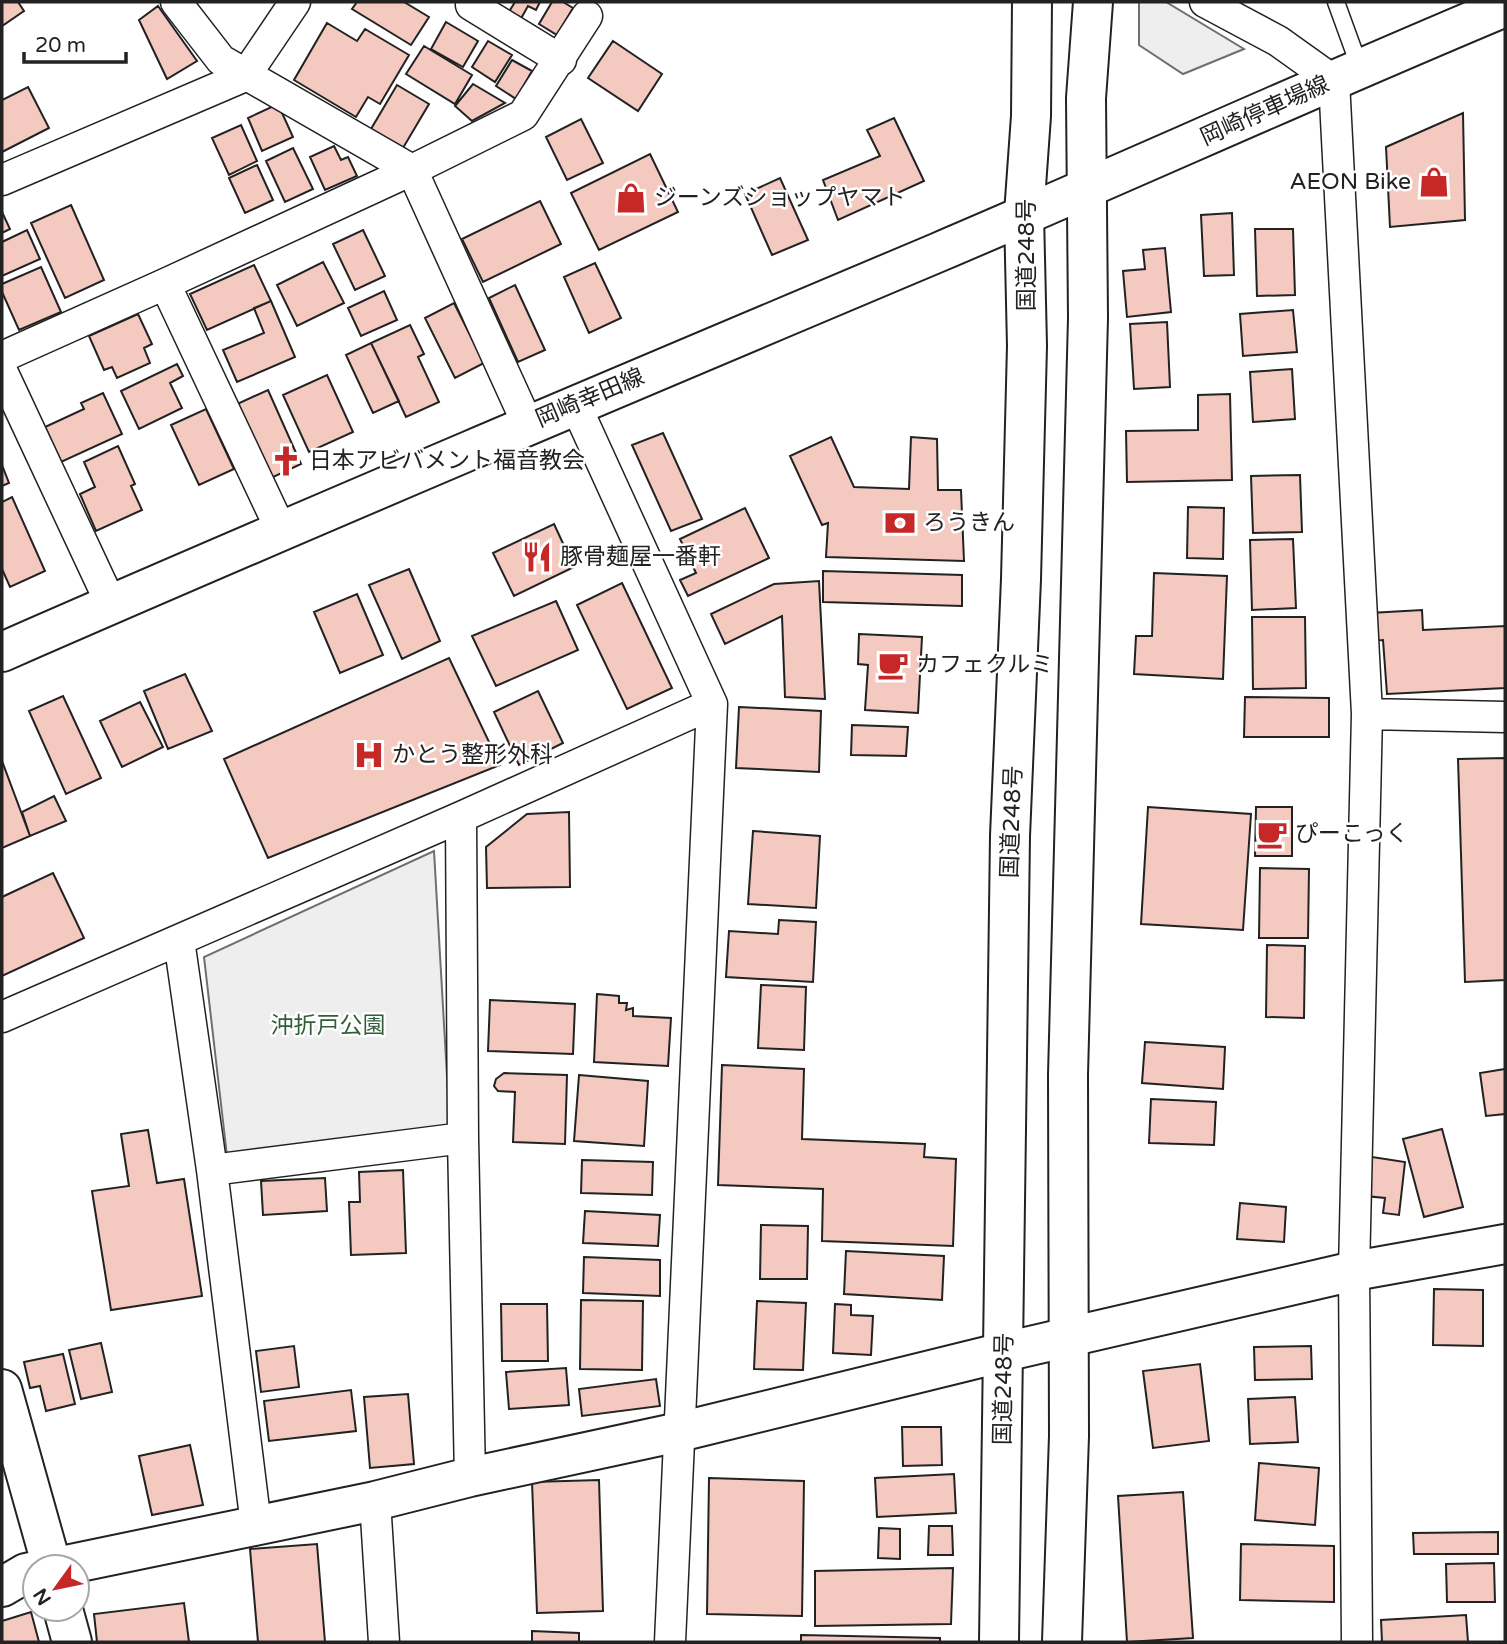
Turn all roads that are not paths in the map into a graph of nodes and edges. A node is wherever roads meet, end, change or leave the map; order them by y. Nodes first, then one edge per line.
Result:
1 (176, 2) edge
2 (295, 2) edge
3 (1032, 2) edge
4 (1093, 2) edge
5 (1205, 2) edge
6 (1336, 2) edge
7 (471, 5) dead end
8 (1505, 7) edge
9 (587, 16) dead end
10 (561, 60) junction
11 (1347, 75) junction
12 (245, 76) junction
13 (412, 170) junction
14 (2, 180) edge
15 (1086, 187) junction
16 (1024, 214) junction
17 (165, 284) junction
18 (2, 356) edge
19 (2, 371) edge
20 (575, 404) junction
21 (528, 425) junction
22 (281, 530) junction
23 (111, 604) junction
24 (2, 652) edge
25 (712, 704) junction
26 (1367, 714) junction
27 (1505, 717) edge
28 (461, 817) junction
29 (179, 940) junction
30 (2, 1017) edge
31 (463, 1138) junction
32 (212, 1170) junction
33 (1505, 1244) edge
34 (1354, 1271) junction
35 (1069, 1339) junction
36 (1004, 1352) junction
37 (2, 1389) edge
38 (679, 1432) junction
39 (470, 1477) junction
40 (375, 1501) junction
41 (256, 1525) junction
42 (50, 1553) edge
43 (91, 1559) edge
44 (21, 1576) edge
45 (2, 1587) edge
46 (67, 1623) edge
47 (72, 1642) edge
48 (384, 1642) edge
49 (670, 1642) edge
50 (999, 1642) edge
51 (1062, 1642) edge
52 (1357, 1642) edge

1 - 12 street
2 - 12 street
3 - 16 main road, 国道248号
4 - 15 main road
5 - 11 street
6 - 11 lane
7 - 10 street
8 - 11 main road, 岡崎停車場線
9 - 10 street
10 - 13 street
11 - 15 main road, 岡崎停車場線
11 - 26 street
12 - 13 street
12 - 14 street
13 - 17 street
13 - 21 street
15 - 16 main road, 岡崎停車場線
15 - 35 main road
16 - 20 main road, 岡崎幸田線
16 - 36 main road, 国道248号
17 - 18 street
17 - 22 street
19 - 23 street
20 - 21 main road, 岡崎幸田線
20 - 25 street
21 - 22 main road, 岡崎幸田線
22 - 23 main road, 岡崎幸田線
23 - 24 main road, 岡崎幸田線
25 - 28 street
25 - 38 street
26 - 27 street
26 - 34 street
28 - 29 street
28 - 31 street
29 - 30 street
29 - 32 street
31 - 32 street
31 - 39 street
32 - 41 street
33 - 34 main road
34 - 35 main road
34 - 52 street
35 - 36 main road
35 - 51 main road
36 - 38 main road
36 - 50 main road, 国道248号
37 - 42 main road
38 - 39 main road
38 - 49 street
39 - 40 main road
40 - 41 main road
40 - 48 street
41 - 43 main road
44 - 45 main road
46 - 47 main road

